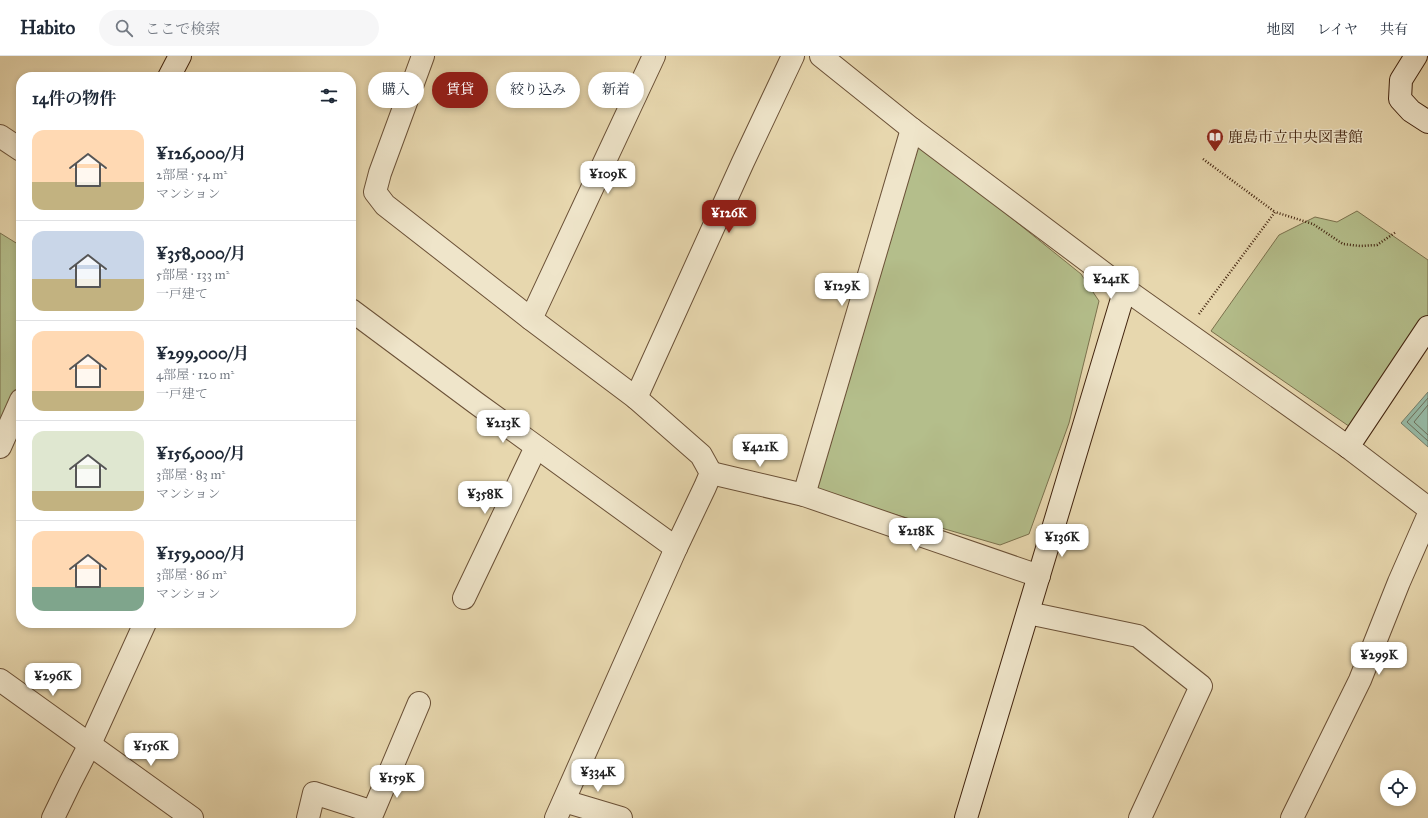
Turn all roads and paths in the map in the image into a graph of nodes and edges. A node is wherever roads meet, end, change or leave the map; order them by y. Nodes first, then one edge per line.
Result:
1 (180, 56) edge
2 (423, 56) edge
3 (654, 56) edge
4 (792, 56) edge
5 (821, 56) edge
6 (1416, 56) edge
7 (172, 72) edge
8 (1428, 122) edge
9 (912, 129) junction
10 (0, 136) edge
11 (16, 147) edge
12 (1203, 159) dead end
13 (1275, 212) junction
14 (1396, 232) dead end
15 (1125, 289) junction
16 (356, 314) edge
17 (1198, 316) dead end
18 (531, 319) junction
19 (1428, 327) edge
20 (636, 398) junction
21 (16, 411) edge
22 (0, 447) edge
23 (536, 447) junction
24 (1348, 447) junction
25 (710, 473) junction
26 (804, 495) junction
27 (1428, 508) edge
28 (1428, 516) edge
29 (676, 548) junction
30 (1039, 576) junction
31 (464, 598) dead end
32 (1028, 613) junction
33 (143, 628) edge
34 (0, 680) edge
35 (419, 704) dead end
36 (90, 744) junction
37 (560, 809) edge
38 (968, 817) edge
39 (53, 818) edge
40 (192, 818) edge
41 (308, 818) edge
42 (621, 818) edge
43 (1140, 818) edge
44 (1292, 818) edge

1 - 7 street
2 - 18 street
3 - 18 street
4 - 20 street
5 - 9 street
6 - 8 street
9 - 15 street
9 - 26 street
10 - 11 street
12 - 13 path
13 - 14 path
13 - 17 path
15 - 24 street
15 - 30 street
16 - 23 street
18 - 20 street
19 - 24 street
20 - 25 street
21 - 22 street
23 - 29 street
23 - 31 street
24 - 27 street
25 - 26 street
25 - 29 street
26 - 30 street
28 - 44 street
29 - 37 street
30 - 32 street
32 - 38 street
32 - 43 street
33 - 36 street
34 - 36 street
35 - 41 street
36 - 39 street
36 - 40 street
37 - 42 street

